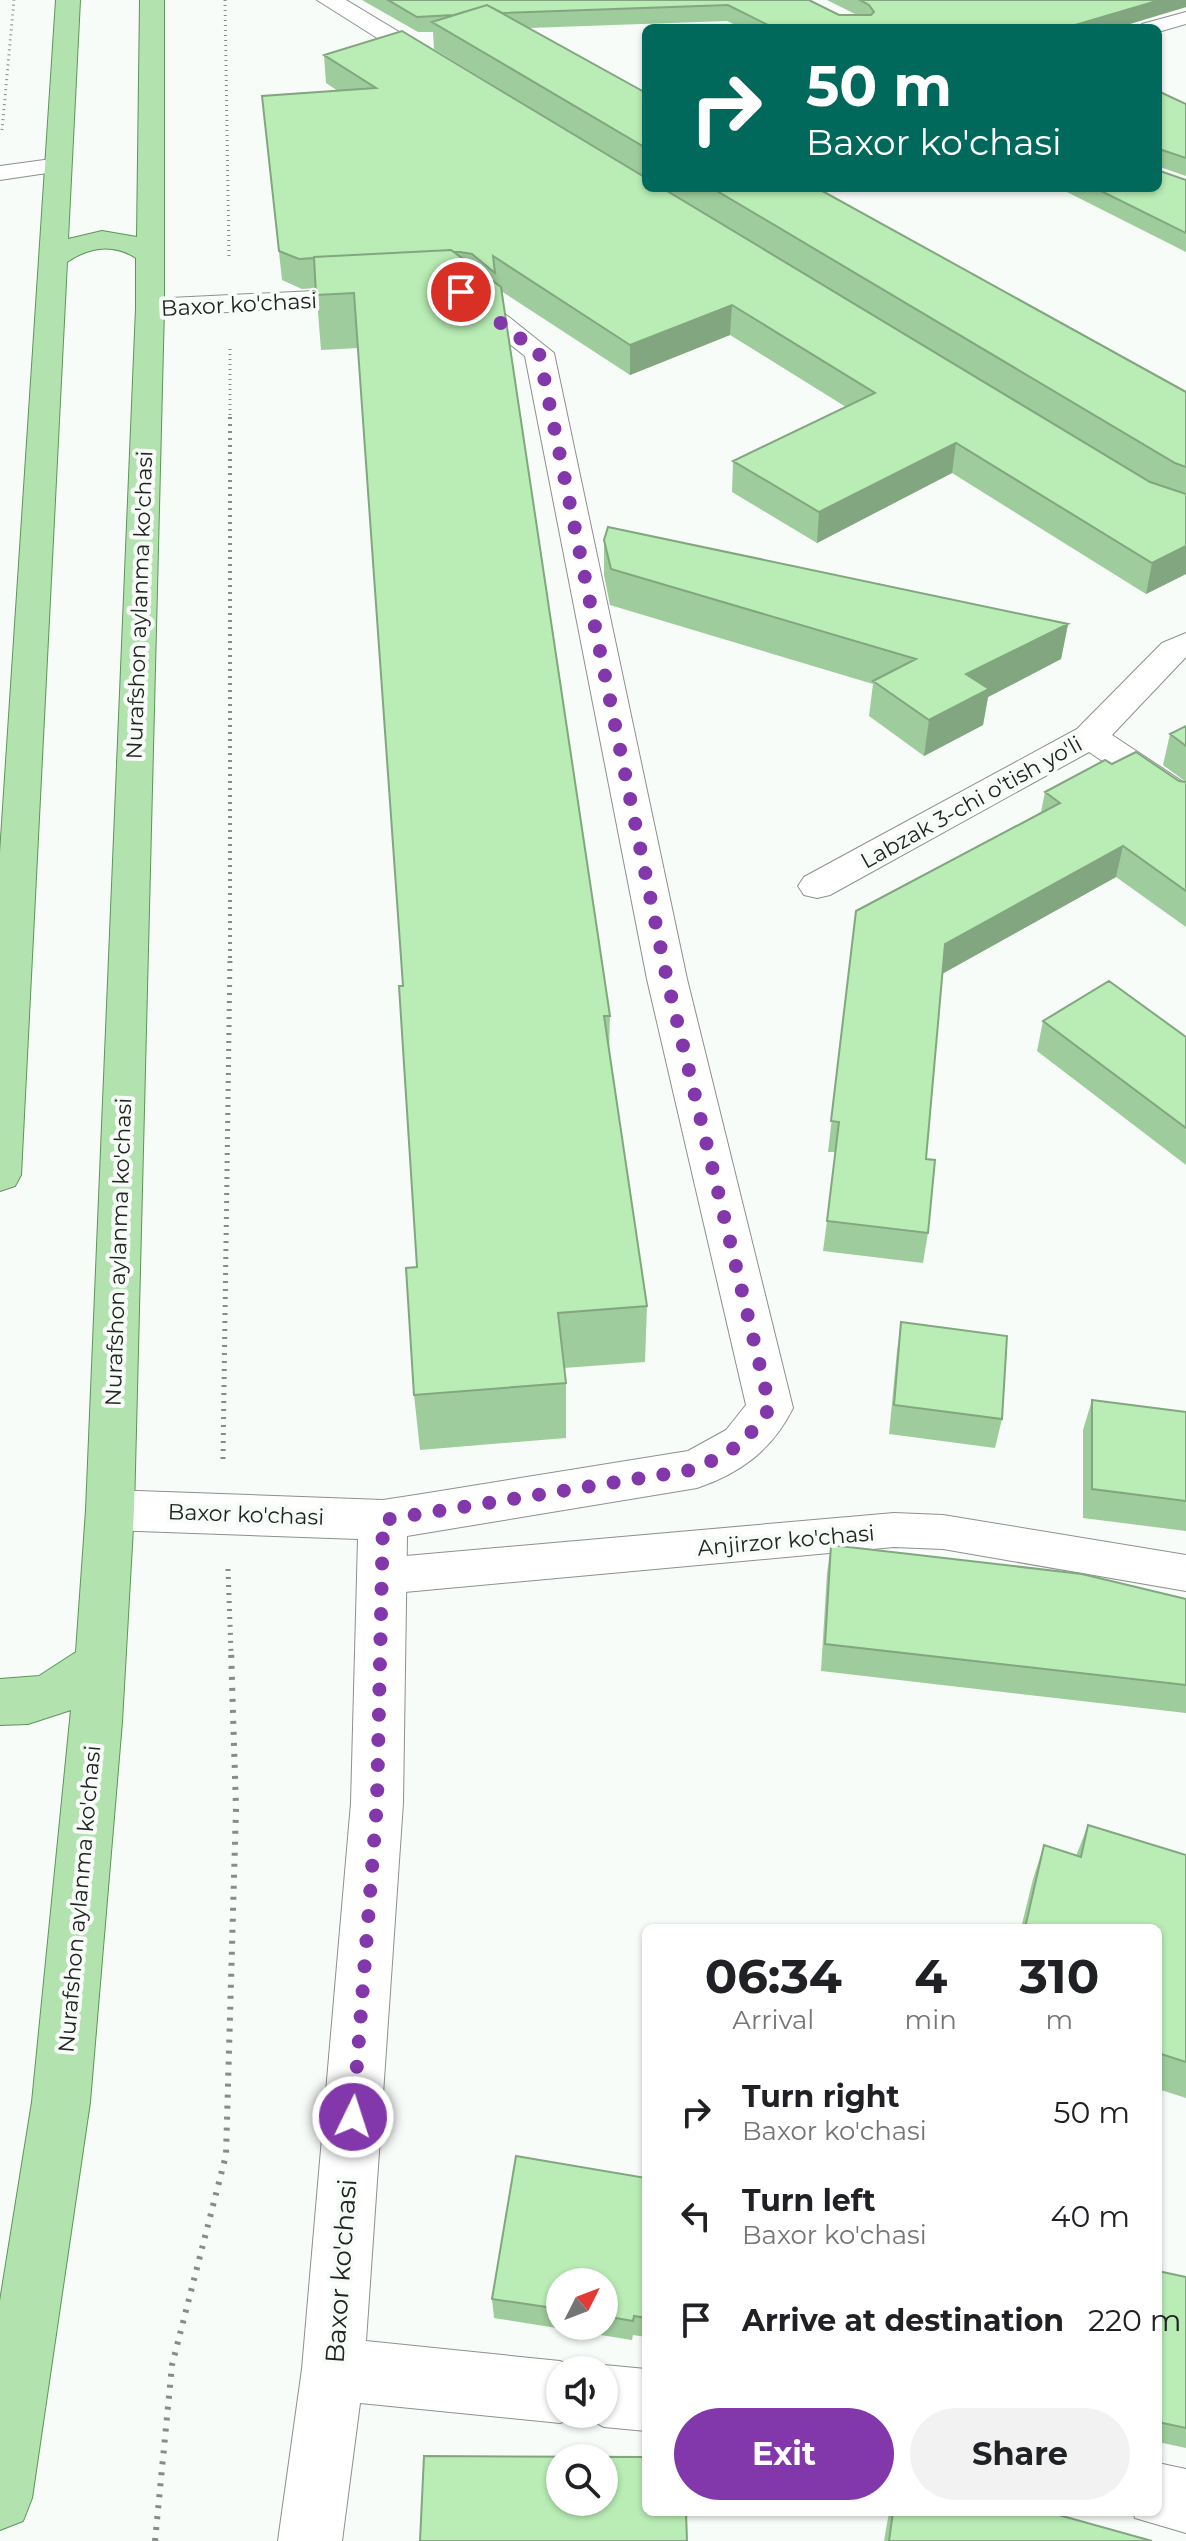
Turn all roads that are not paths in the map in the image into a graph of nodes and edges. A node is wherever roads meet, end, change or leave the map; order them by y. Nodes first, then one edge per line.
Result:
1 (68, 0) edge
2 (152, 0) edge
3 (329, 0) edge
4 (1186, 18) edge
5 (1162, 24) edge
6 (465, 82) edge
7 (59, 165) junction
8 (0, 173) edge
9 (150, 254) junction
10 (54, 258) junction
11 (150, 308) junction
12 (1186, 643) edge
13 (1090, 737) junction
14 (1186, 801) edge
15 (10, 850) edge
16 (817, 886) dead end
17 (0, 1175) edge
18 (110, 1510) junction
19 (383, 1520) junction
20 (1186, 1573) edge
21 (383, 1576) junction
22 (100, 1662) junction
23 (0, 1702) edge
24 (333, 2369) junction
25 (546, 2391) edge
26 (618, 2397) edge
27 (642, 2400) edge
28 (1162, 2496) edge
29 (0, 2498) edge
30 (1186, 2501) edge
31 (310, 2541) edge

1 - 7 main road
2 - 9 main road, Nurafshon aylanma ko'chasi
3 - 6 street
4 - 5 lane
7 - 8 lane
7 - 10 main road
9 - 10 main road
9 - 11 main road, Nurafshon aylanma ko'chasi
10 - 15 main road
11 - 18 main road, Nurafshon aylanma ko'chasi
11 - 19 street, Baxor ko'chasi
12 - 13 street, Labzak 3-chi o'tish yo'li
13 - 14 street
13 - 16 street, Labzak 3-chi o'tish yo'li
15 - 17 main road
18 - 19 street, Baxor ko'chasi
18 - 22 main road, Nurafshon aylanma ko'chasi
19 - 21 street, Baxor ko'chasi
20 - 21 lane, Anjirzor ko'chasi
21 - 24 street, Baxor ko'chasi
22 - 23 main road
22 - 29 main road, Nurafshon aylanma ko'chasi
24 - 25 street
24 - 31 street, Baxor ko'chasi
26 - 27 street
28 - 30 street

